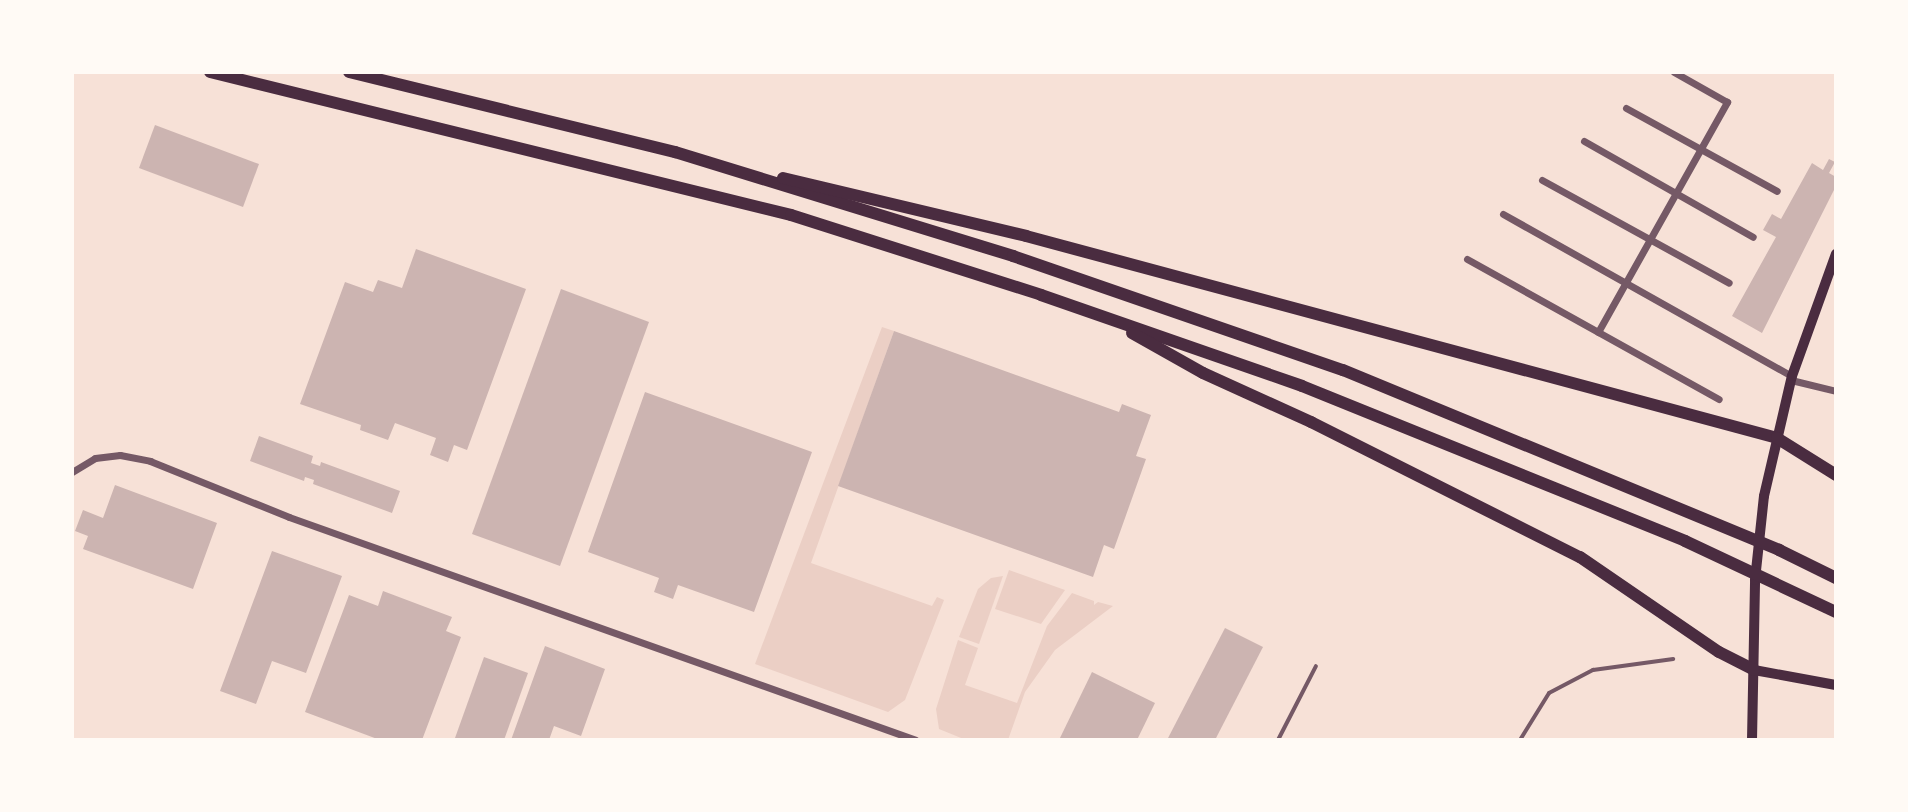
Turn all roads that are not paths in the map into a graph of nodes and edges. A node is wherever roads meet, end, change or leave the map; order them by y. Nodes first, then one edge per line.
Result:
1 (210, 72) edge
2 (349, 72) edge
3 (1674, 72) edge
4 (1626, 108) dead end
5 (1584, 141) dead end
6 (1701, 150) junction
7 (675, 152) junction
8 (1542, 180) dead end
9 (1777, 191) dead end
10 (1677, 194) junction
11 (1503, 214) dead end
12 (1753, 237) dead end
13 (1652, 239) junction
14 (1836, 254) edge
15 (1467, 259) dead end
16 (1626, 283) junction
17 (1729, 283) dead end
18 (1104, 317) junction
19 (1598, 332) junction
20 (1792, 378) junction
21 (1836, 391) edge
22 (1719, 399) dead end
23 (1777, 438) junction
24 (72, 472) edge
25 (1836, 475) edge
26 (1836, 578) edge
27 (1836, 612) edge
28 (1673, 659) dead end
29 (1316, 666) dead end
30 (1754, 670) junction
31 (1836, 685) edge
32 (916, 740) edge
33 (1278, 740) edge
34 (1520, 740) edge
35 (1752, 740) edge

1 - 18 highway
2 - 7 highway
3 - 6 street
4 - 6 street
5 - 10 street
6 - 9 street
6 - 10 street
7 - 23 highway
7 - 26 highway
8 - 13 street
10 - 12 street
10 - 13 street
11 - 16 street
13 - 16 street
13 - 17 street
14 - 20 main road
15 - 19 street
16 - 19 street
16 - 20 street
18 - 27 highway
18 - 30 highway
19 - 22 street
20 - 21 street
20 - 23 main road
23 - 25 highway
23 - 30 main road
24 - 32 street
28 - 34 lane
29 - 33 lane
30 - 31 main road
30 - 35 main road

